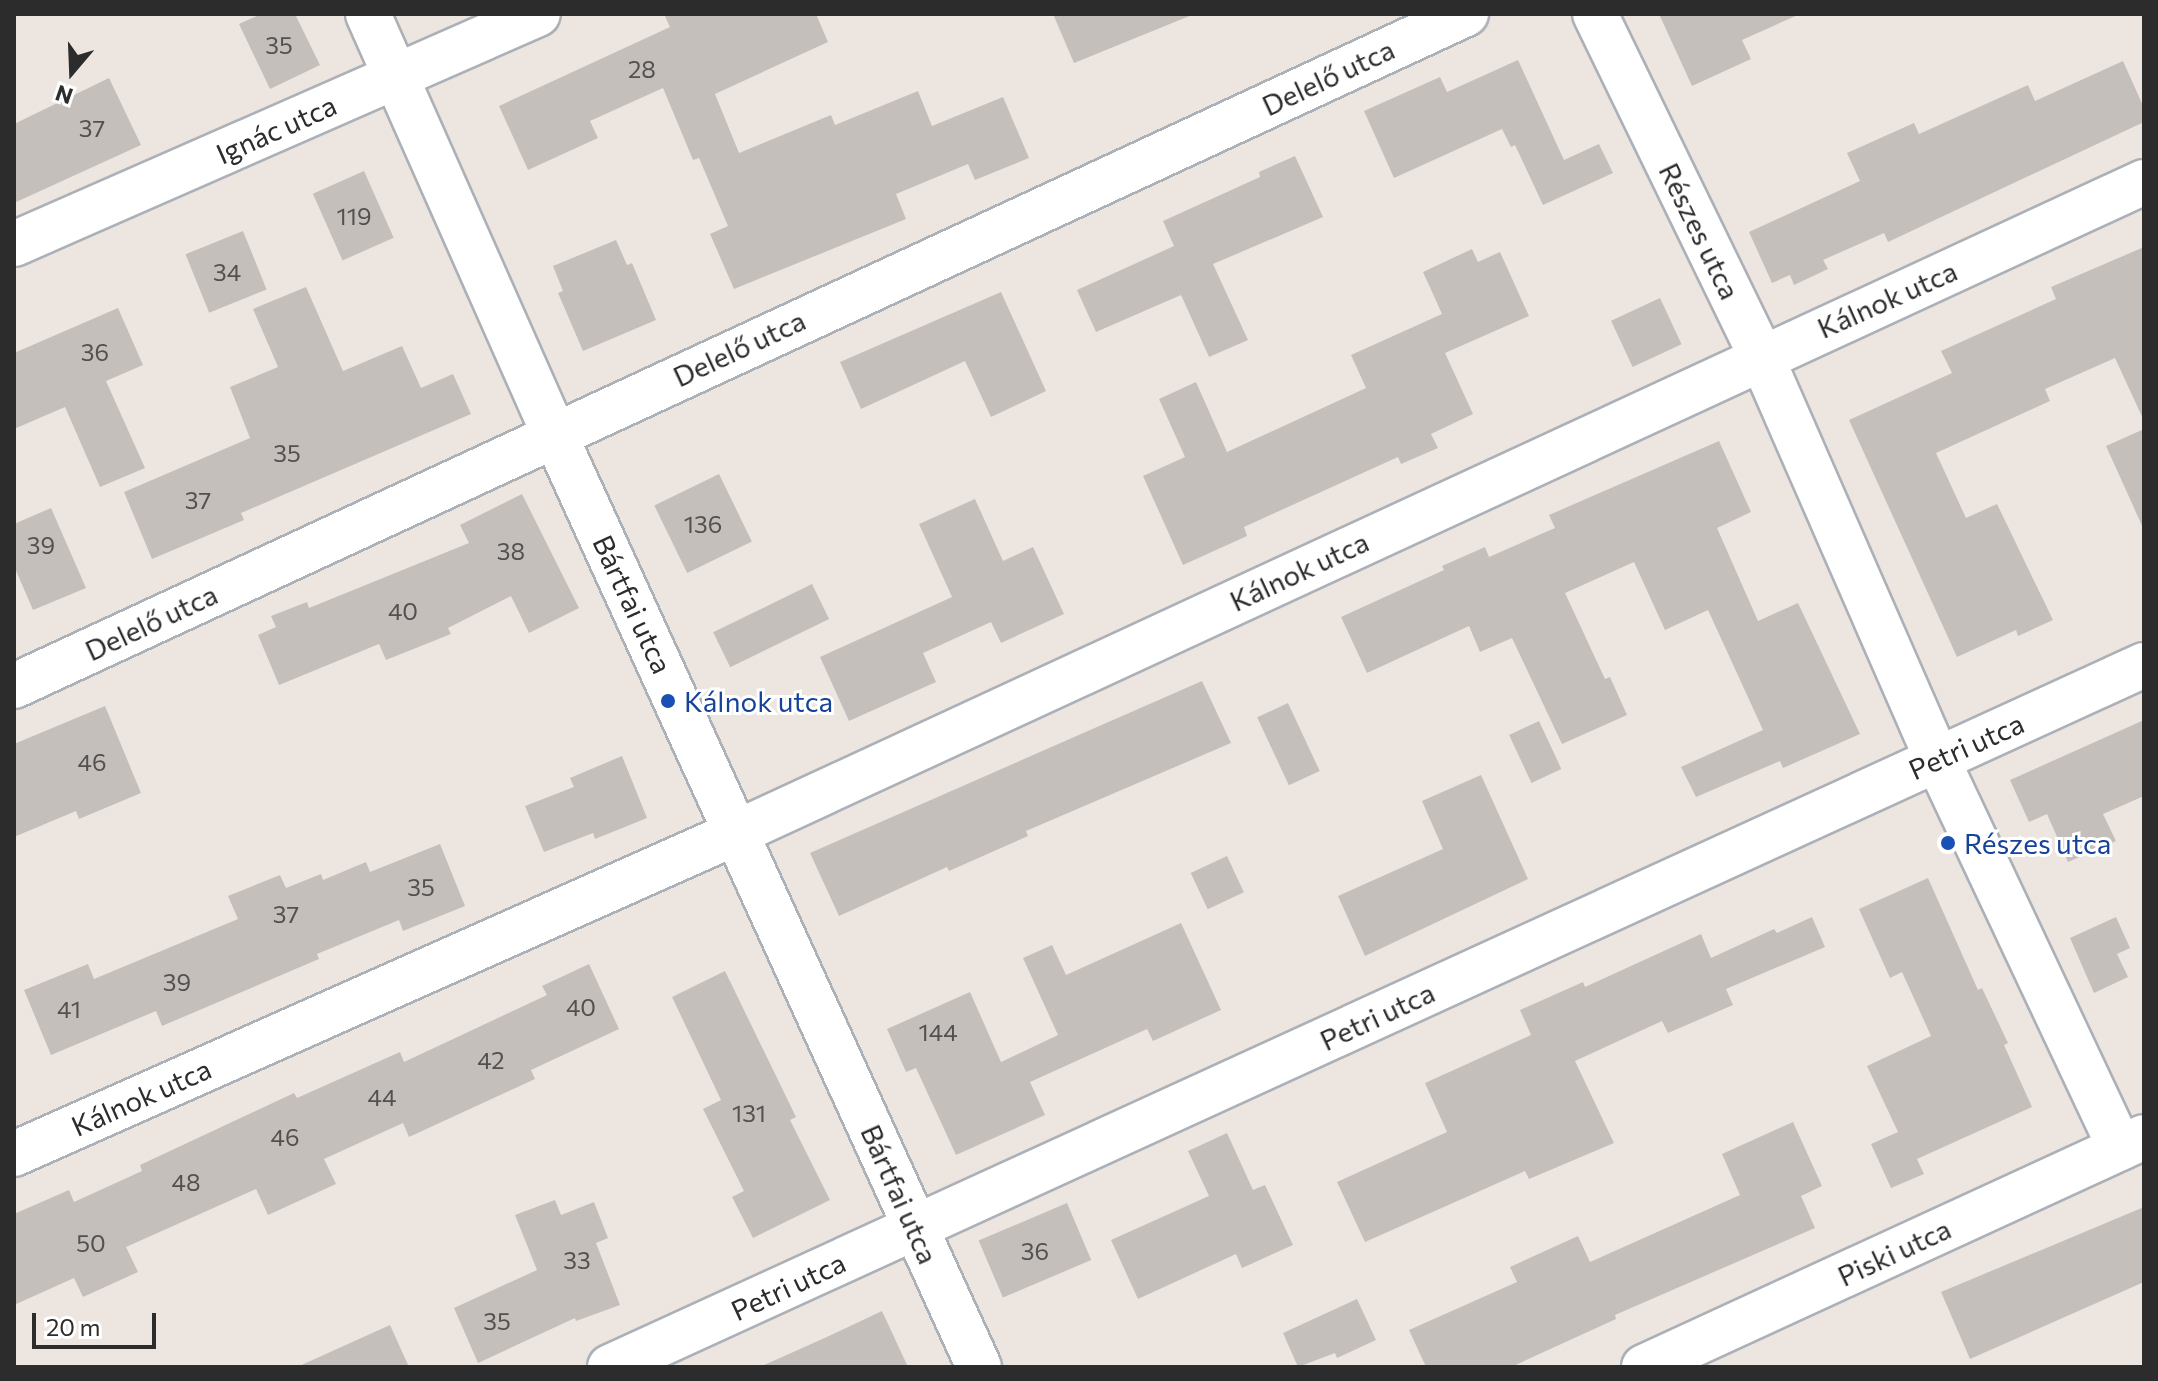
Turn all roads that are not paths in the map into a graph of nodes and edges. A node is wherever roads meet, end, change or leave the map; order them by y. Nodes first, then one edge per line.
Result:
1 (368, 14) edge
2 (538, 14) edge
3 (1466, 14) edge
4 (1595, 14) edge
5 (396, 77) junction
6 (2144, 182) edge
7 (14, 244) edge
8 (1761, 356) junction
9 (554, 433) junction
10 (2144, 665) edge
11 (14, 686) edge
12 (1937, 759) junction
13 (738, 832) junction
14 (2132, 1142) edge
15 (14, 1154) edge
16 (914, 1228) junction
17 (610, 1367) edge
18 (979, 1367) edge
19 (1644, 1367) edge

1 - 5 street, Bártfai utca
2 - 5 street, Ignác utca
3 - 9 street, Delelő utca
4 - 8 street, Részes utca
5 - 7 street, Ignác utca
5 - 9 street, Bártfai utca
6 - 8 street, Kálnok utca
8 - 12 street, Részes utca
8 - 13 street, Kálnok utca
9 - 11 street, Delelő utca
9 - 13 street, Bártfai utca
10 - 12 street, Petri utca
12 - 14 street, Részes utca
12 - 16 street, Petri utca
13 - 15 street, Kálnok utca
13 - 16 street, Bártfai utca
14 - 19 street, Piski utca
16 - 17 street, Petri utca
16 - 18 street, Bártfai utca

